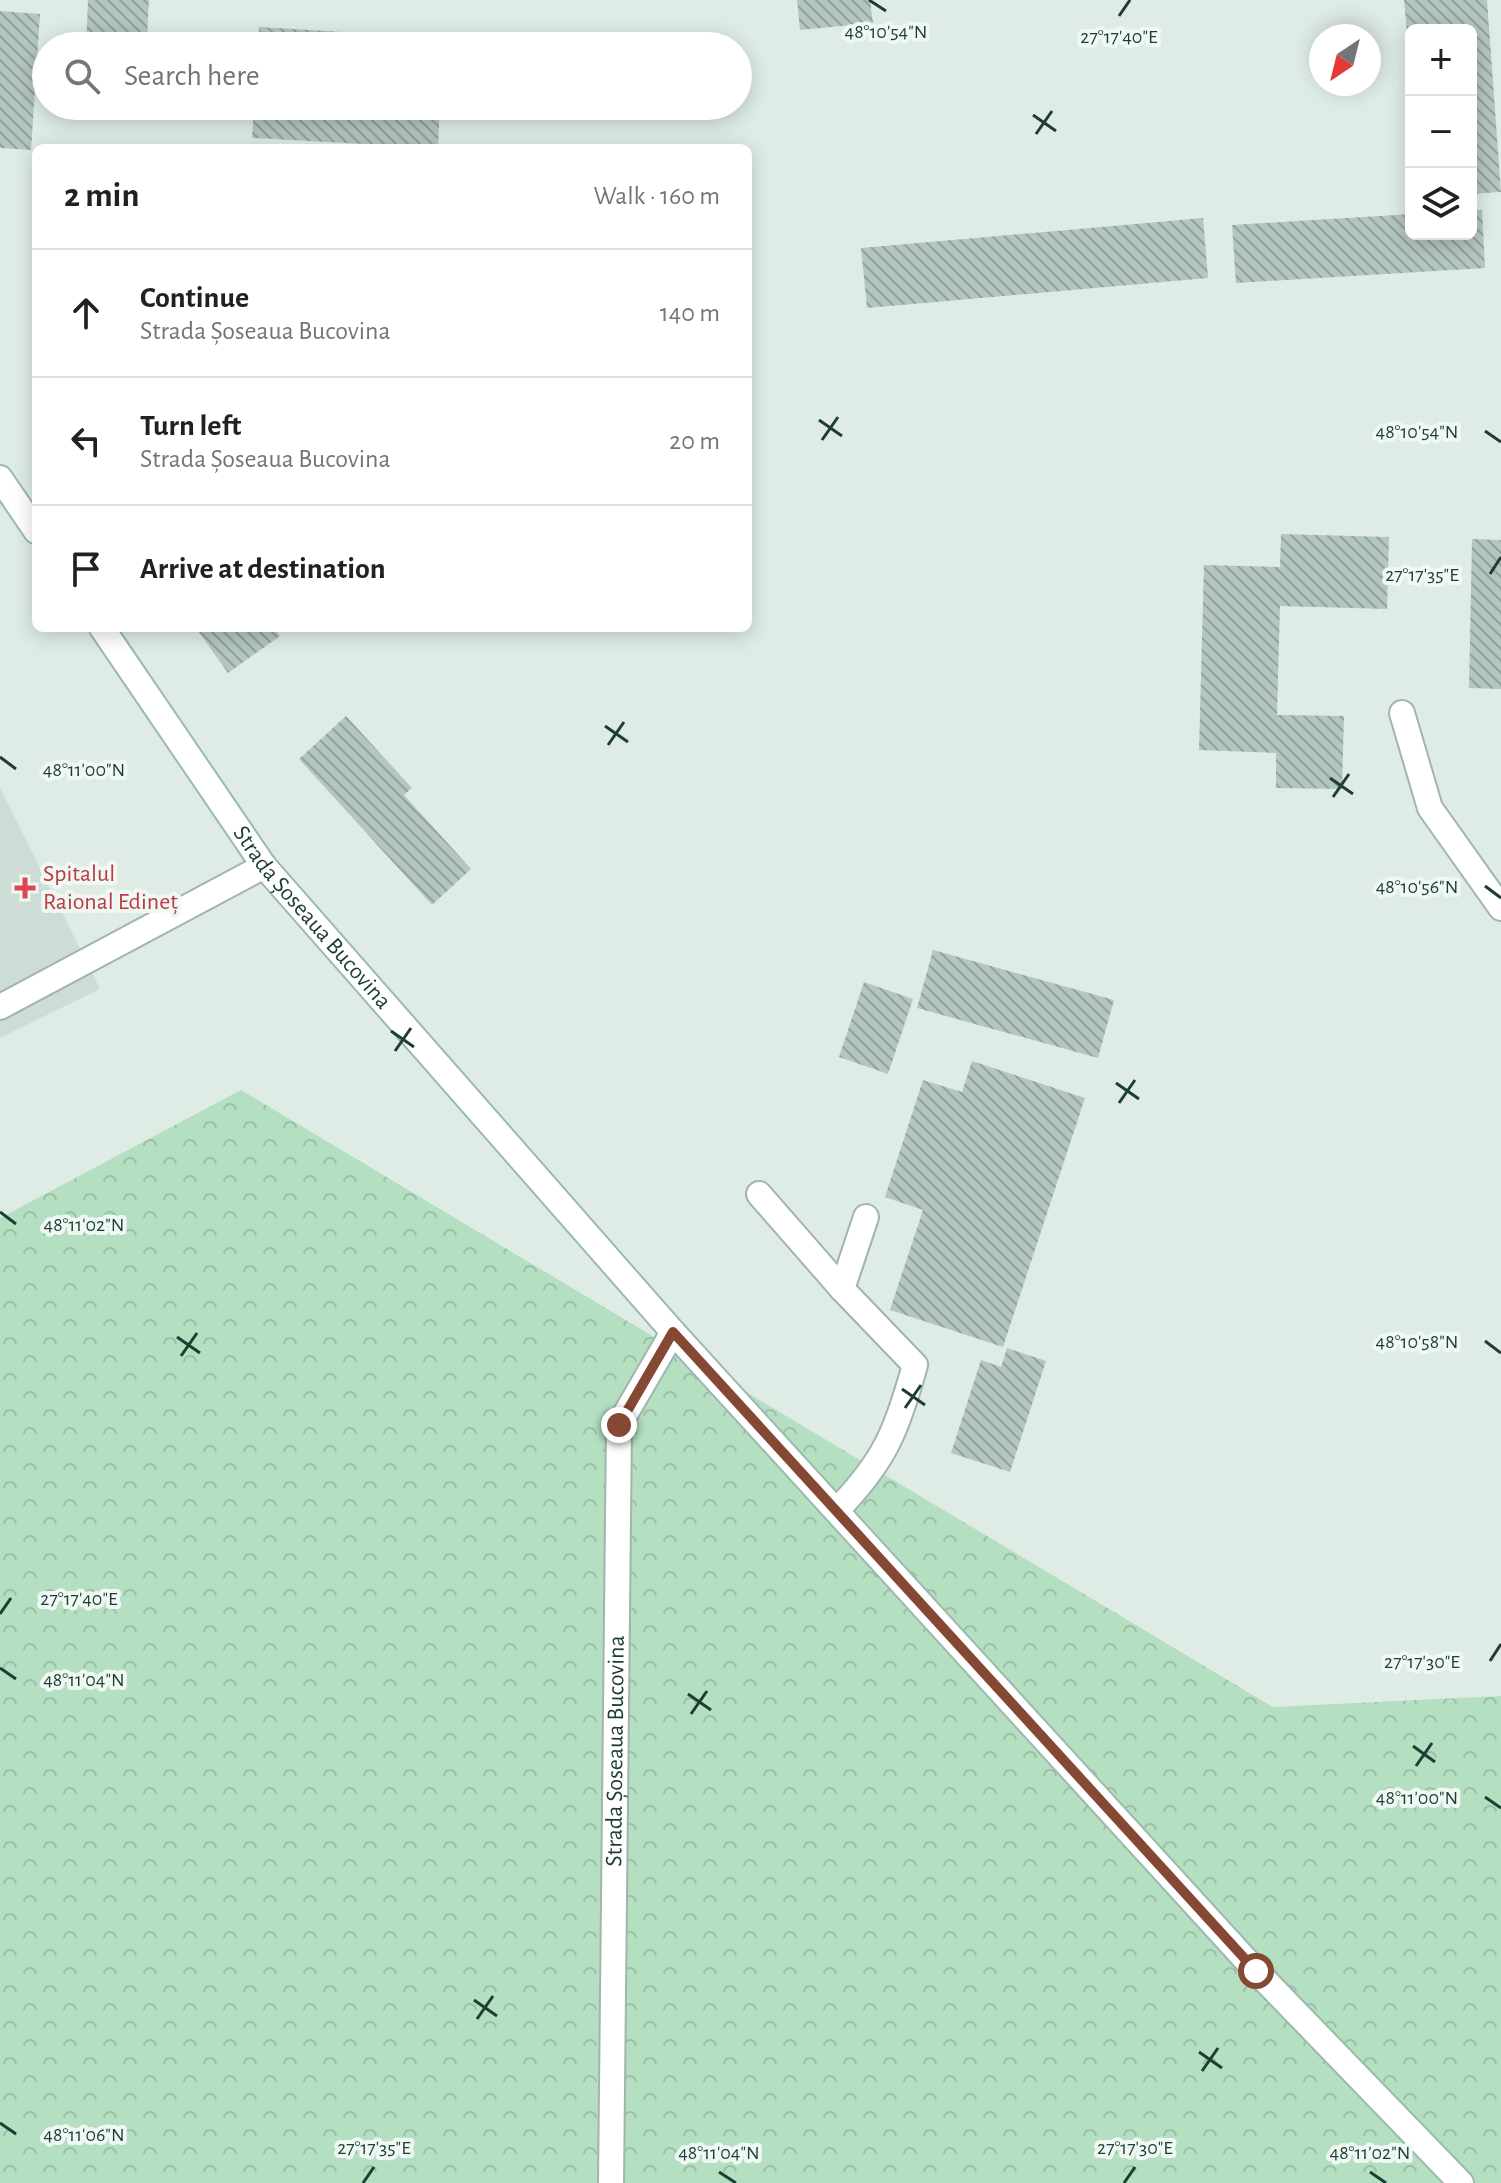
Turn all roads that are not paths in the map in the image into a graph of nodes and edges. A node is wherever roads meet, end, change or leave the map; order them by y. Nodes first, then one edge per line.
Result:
1 (0, 478) edge
2 (32, 525) edge
3 (105, 632) edge
4 (1402, 713) dead end
5 (264, 866) junction
6 (1501, 908) edge
7 (0, 1007) edge
8 (759, 1194) dead end
9 (866, 1217) dead end
10 (842, 1289) junction
11 (673, 1332) junction
12 (837, 1510) junction
13 (611, 2183) edge
14 (1461, 2183) edge

1 - 2 main road
3 - 5 main road, Strada Șoseaua Bucovina
4 - 6 main road
5 - 7 main road
5 - 11 main road, Strada Șoseaua Bucovina
8 - 10 main road
9 - 10 main road
10 - 12 main road
11 - 12 main road, Strada Șoseaua Bucovina
11 - 13 main road, Strada Șoseaua Bucovina
12 - 14 main road, Strada Șoseaua Bucovina

